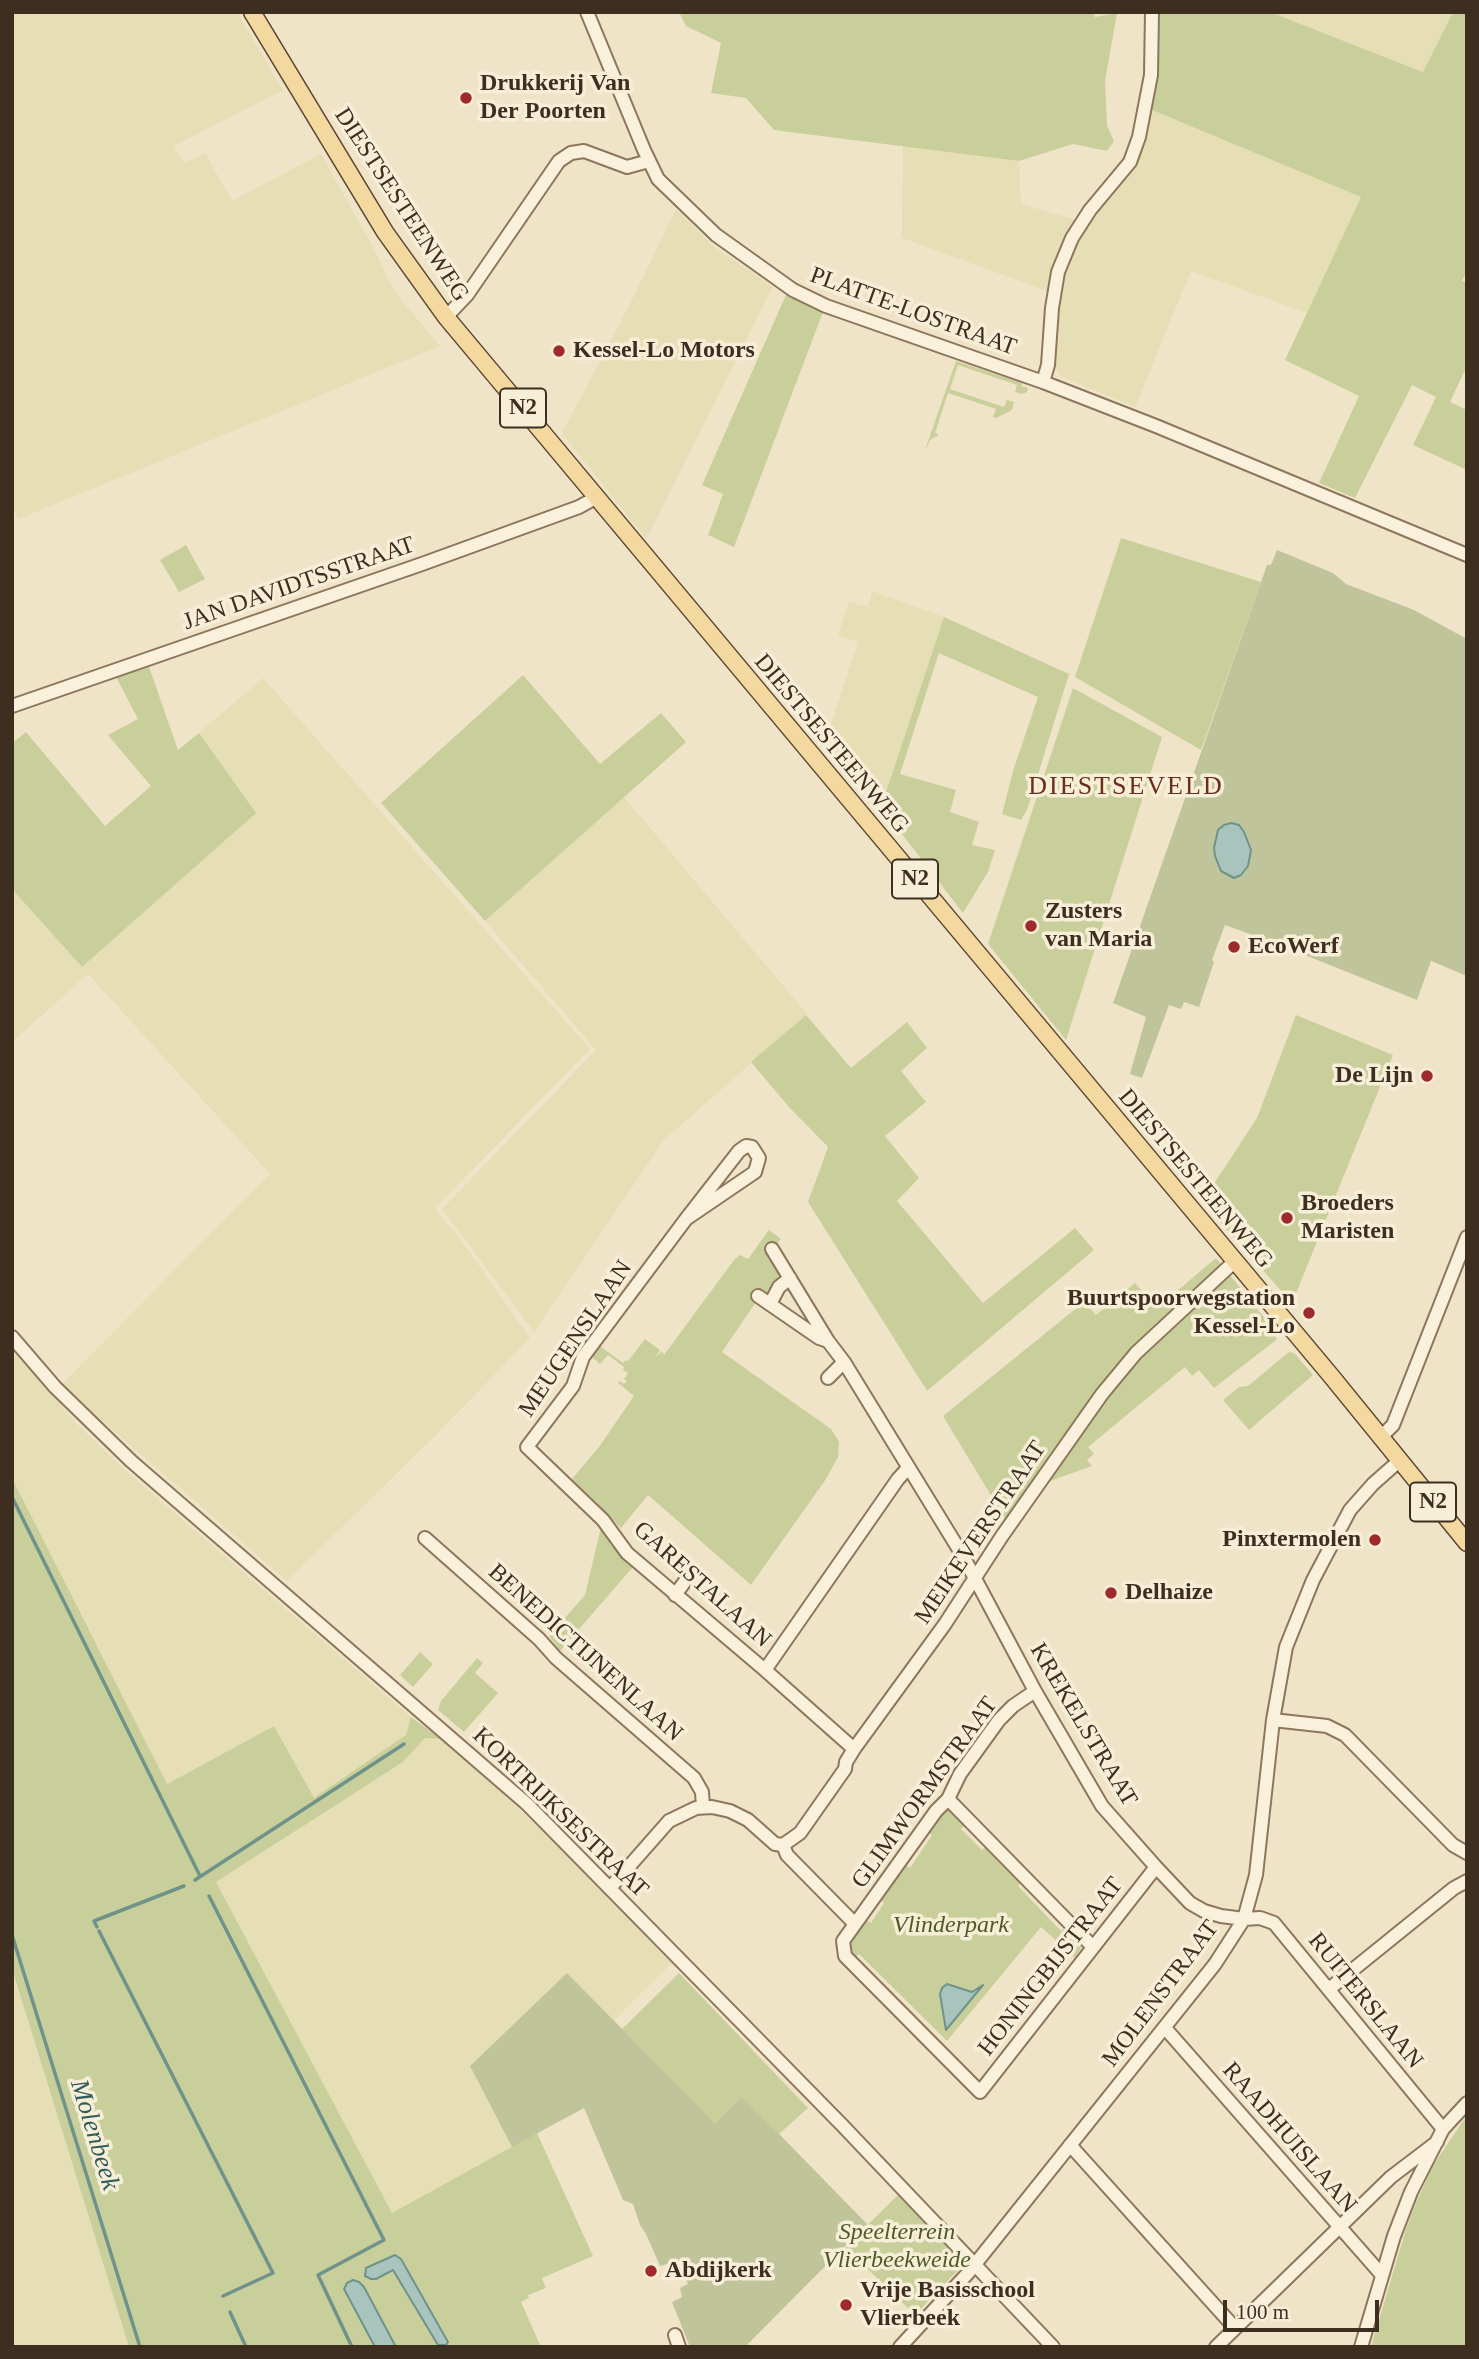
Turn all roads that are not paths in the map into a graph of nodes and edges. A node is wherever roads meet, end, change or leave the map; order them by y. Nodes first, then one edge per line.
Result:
1 (252, 12) edge
2 (587, 12) edge
3 (1152, 12) edge
4 (649, 161) junction
5 (446, 317) junction
6 (1043, 382) junction
7 (597, 497) junction
8 (1467, 555) edge
9 (12, 706) edge
10 (726, 1167) junction
11 (739, 1184) junction
12 (686, 1220) junction
13 (1467, 1237) edge
14 (772, 1249) dead end
15 (1235, 1261) junction
16 (790, 1278) junction
17 (758, 1296) dead end
18 (769, 1304) junction
19 (12, 1337) edge
20 (828, 1341) junction
21 (844, 1362) junction
22 (828, 1378) dead end
23 (1381, 1437) junction
24 (527, 1447) joint
25 (1399, 1461) junction
26 (908, 1468) junction
27 (425, 1538) dead end
28 (1467, 1543) edge
29 (975, 1576) junction
30 (686, 1580) dead end
31 (676, 1595) junction
32 (765, 1670) junction
33 (1035, 1691) junction
34 (1273, 1720) junction
35 (854, 1749) junction
36 (948, 1799) junction
37 (703, 1807) junction
38 (783, 1845) junction
39 (1467, 1853) edge
40 (1156, 1867) junction
41 (1467, 1881) edge
42 (610, 1888) junction
43 (1244, 1919) junction
44 (855, 1924) junction
45 (1092, 1946) junction
46 (1329, 1989) junction
47 (1165, 2028) junction
48 (980, 2092) joint
49 (1467, 2103) edge
50 (1443, 2129) junction
51 (1437, 2143) junction
52 (1070, 2144) junction
53 (1391, 2177) junction
54 (1411, 2192) junction
55 (1339, 2227) junction
56 (974, 2265) junction
57 (1382, 2275) junction
58 (1236, 2328) junction
59 (900, 2347) edge
60 (1053, 2347) edge
61 (1216, 2347) edge
62 (1361, 2347) edge

1 - 5 main road, DIESTSESTEENWEG / N2
2 - 4 street, PLATTE-LOSTRAAT
3 - 6 street
4 - 5 street
4 - 6 street, PLATTE-LOSTRAAT
5 - 7 main road, DIESTSESTEENWEG / N2
6 - 8 street, PLATTE-LOSTRAAT
7 - 9 street, JAN DAVIDTSSTRAAT
7 - 15 main road, DIESTSESTEENWEG / N2
10 - 11 street
10 - 11 street, MEUGENSLAAN
10 - 12 street, MEUGENSLAAN
11 - 12 street, MEUGENSLAAN
12 - 24 street, MEUGENSLAAN
13 - 23 street
14 - 16 street, KREKELSTRAAT
15 - 23 main road, DIESTSESTEENWEG / N2
15 - 29 street, MEIKEVERSTRAAT
16 - 18 street
16 - 20 street, KREKELSTRAAT
17 - 18 street
18 - 20 street
19 - 42 street, KORTRIJKSESTRAAT
20 - 21 street, KREKELSTRAAT
21 - 22 street
21 - 26 street, KREKELSTRAAT
23 - 25 main road, DIESTSESTEENWEG / N2
24 - 31 street, GARESTALAAN
25 - 28 main road, DIESTSESTEENWEG / N2
25 - 34 street, MOLENSTRAAT
26 - 29 street, KREKELSTRAAT
26 - 32 street
27 - 37 street, BENEDICTIJNENLAAN
29 - 33 street, KREKELSTRAAT
29 - 35 street, MEIKEVERSTRAAT
30 - 31 street
31 - 32 street, GARESTALAAN
32 - 35 street, GARESTALAAN
33 - 36 street, GLIMWORMSTRAAT
33 - 40 street, KREKELSTRAAT
34 - 39 street
34 - 43 street, MOLENSTRAAT
35 - 38 street, MEIKEVERSTRAAT
36 - 44 street, GLIMWORMSTRAAT
36 - 45 street
37 - 38 street
37 - 42 street
38 - 44 street
40 - 43 street, KREKELSTRAAT
40 - 45 street, HONINGBIJSTRAAT
41 - 46 street
42 - 56 street, KORTRIJKSESTRAAT
43 - 46 street, RUITERSLAAN
43 - 47 street, MOLENSTRAAT
44 - 48 street, GLIMWORMSTRAAT
45 - 48 street, HONINGBIJSTRAAT
46 - 50 street, RUITERSLAAN
47 - 52 street, MOLENSTRAAT
47 - 55 street, RAADHUISLAAN
49 - 50 street
50 - 51 street
51 - 53 street
51 - 54 street
52 - 56 street, MOLENSTRAAT
52 - 58 street
53 - 54 street
53 - 55 street
54 - 57 street
55 - 57 street, RAADHUISLAAN
55 - 58 street
56 - 59 street, MOLENSTRAAT
56 - 60 street, KORTRIJKSESTRAAT
57 - 62 street
58 - 61 street

